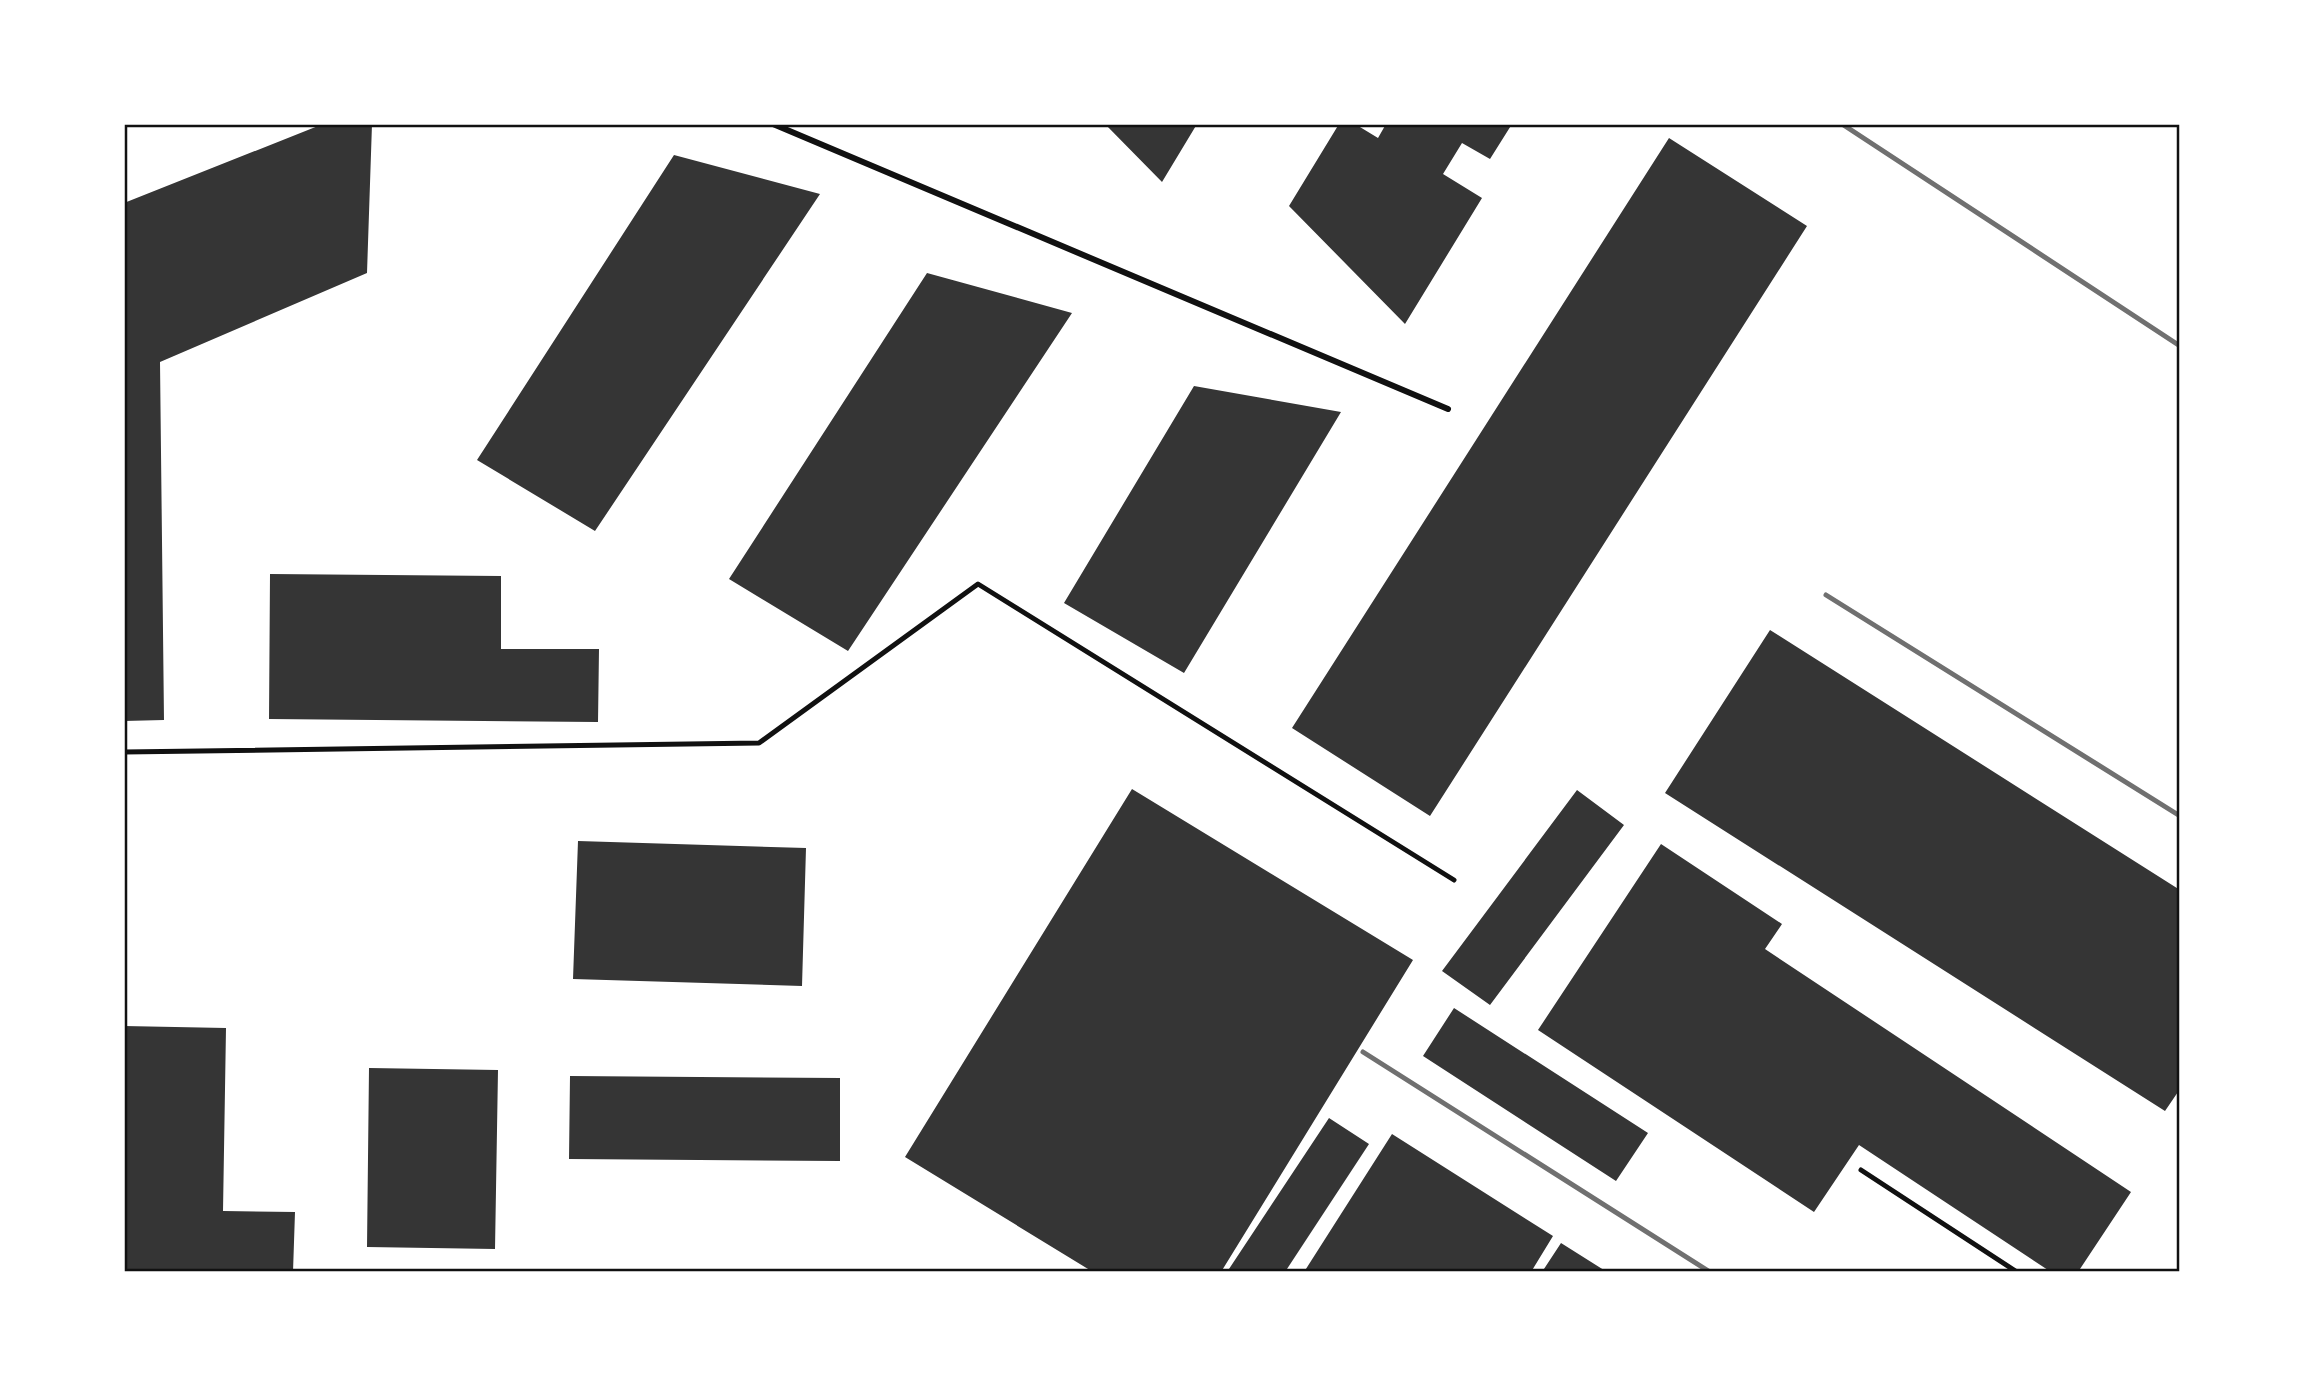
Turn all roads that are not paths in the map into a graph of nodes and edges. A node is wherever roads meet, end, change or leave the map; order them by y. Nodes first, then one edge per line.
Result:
1 (773, 124) edge
2 (1448, 409) dead end
3 (124, 752) edge
4 (1454, 880) dead end
5 (1861, 1170) dead end
6 (2017, 1272) edge

1 - 2 street
3 - 4 lane
5 - 6 lane

